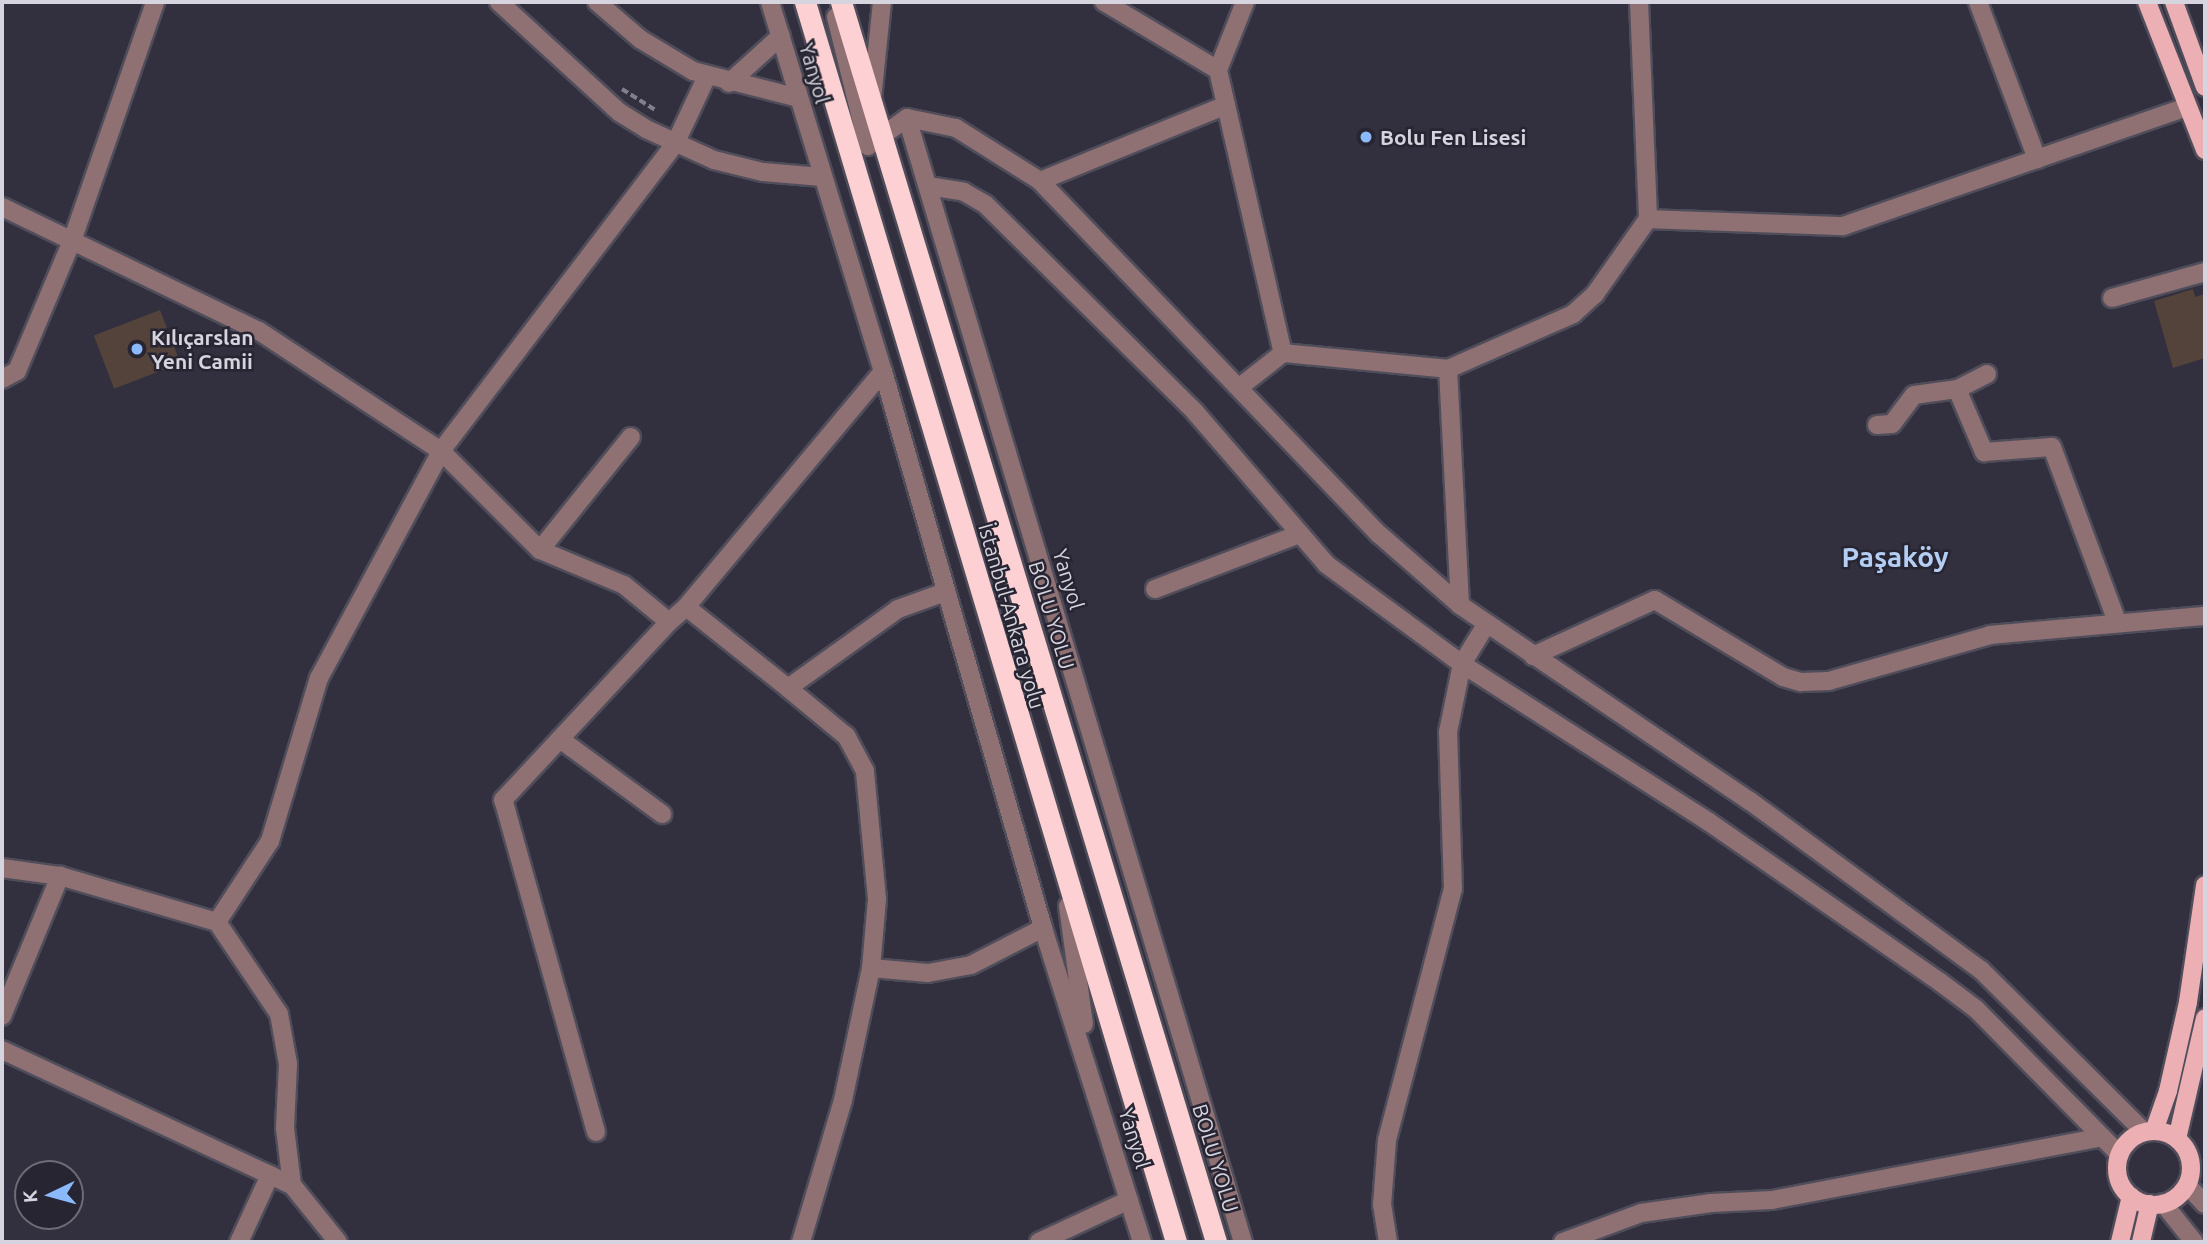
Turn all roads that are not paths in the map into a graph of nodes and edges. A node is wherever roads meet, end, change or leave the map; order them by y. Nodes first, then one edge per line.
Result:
1 (155, 2) edge
2 (499, 2) edge
3 (597, 2) edge
4 (770, 2) edge
5 (805, 2) edge
6 (832, 2) edge
7 (841, 2) edge
8 (882, 2) edge
9 (1104, 2) edge
10 (1245, 2) edge
11 (1639, 2) edge
12 (1978, 2) edge
13 (2147, 2) edge
14 (2174, 2) edge
15 (780, 36) junction
16 (1217, 69) junction
17 (707, 76) junction
18 (729, 83) junction
19 (2205, 87) edge
20 (799, 97) junction
21 (1226, 105) junction
22 (2187, 107) junction
23 (907, 118) junction
24 (675, 144) junction
25 (868, 146) junction
26 (2205, 150) edge
27 (2037, 159) junction
28 (822, 177) junction
29 (1040, 181) junction
30 (928, 186) junction
31 (2, 207) edge
32 (1648, 219) junction
33 (72, 241) junction
34 (2205, 272) edge
35 (2112, 298) dead end
36 (1283, 353) junction
37 (1448, 369) junction
38 (883, 371) junction
39 (1987, 374) dead end
40 (2, 379) edge
41 (1241, 386) junction
42 (1957, 389) junction
43 (1877, 425) dead end
44 (631, 437) dead end
45 (441, 451) junction
46 (1300, 534) junction
47 (540, 550) junction
48 (1155, 589) dead end
49 (945, 592) junction
50 (1460, 605) junction
51 (686, 607) junction
52 (2205, 616) edge
53 (669, 622) junction
54 (2118, 622) junction
55 (1486, 625) junction
56 (1533, 656) junction
57 (1462, 664) junction
58 (788, 688) junction
59 (560, 740) junction
60 (662, 814) dead end
61 (2, 868) edge
62 (60, 876) junction
63 (1065, 882) junction
64 (2205, 885) edge
65 (218, 922) junction
66 (1043, 928) junction
67 (871, 968) junction
68 (2, 1016) edge
69 (2205, 1018) edge
70 (2, 1050) edge
71 (1090, 1069) junction
72 (596, 1132) dead end
73 (2149, 1132) junction
74 (2102, 1137) junction
75 (2177, 1139) junction
76 (2120, 1155) junction
77 (270, 1175) junction
78 (292, 1185) junction
79 (2187, 1185) junction
80 (2131, 1196) junction
81 (1129, 1199) junction
82 (2157, 1204) junction
83 (2205, 1204) edge
84 (239, 1242) edge
85 (338, 1242) edge
86 (801, 1242) edge
87 (1039, 1242) edge
88 (1142, 1242) edge
89 (1176, 1242) edge
90 (1216, 1242) edge
91 (1243, 1242) edge
92 (1388, 1242) edge
93 (1563, 1242) edge
94 (2120, 1242) edge
95 (2141, 1242) edge
96 (2194, 1242) edge

1 - 33 street
2 - 24 street
3 - 17 street
4 - 15 street, Yanyol
5 - 63 highway, İstanbul-Ankara yolu
6 - 25 street, Yanyol
7 - 90 highway, BOLU YOLU
8 - 25 street
9 - 16 street
10 - 16 street
11 - 32 street
12 - 27 street
13 - 22 main road
14 - 19 main road
15 - 18 street
15 - 20 street, Yanyol
16 - 21 street
17 - 18 street
17 - 24 street
18 - 20 street
20 - 28 street, Yanyol
21 - 29 street
21 - 36 street
22 - 26 main road
22 - 27 street
23 - 25 street
23 - 29 street
23 - 30 street, Yanyol
24 - 28 street
24 - 45 street
27 - 32 street
28 - 38 street, Yanyol
29 - 41 street
30 - 46 street
30 - 91 street, Yanyol
31 - 33 street
32 - 37 street
33 - 40 street
33 - 45 street
34 - 35 street
36 - 37 street
36 - 41 street
37 - 50 street
38 - 49 street, Yanyol
38 - 51 street
39 - 42 street
41 - 50 street
42 - 43 street
42 - 54 street
44 - 47 street
45 - 47 street
45 - 65 street
46 - 48 street
46 - 57 street
47 - 53 street
49 - 58 street
49 - 66 street, Yanyol
50 - 55 street
51 - 53 street
51 - 58 street
52 - 54 street
53 - 59 street
54 - 56 street
55 - 56 street
55 - 57 street
56 - 73 street
57 - 74 street
57 - 92 street
58 - 67 street
59 - 60 street
59 - 72 street
61 - 62 street
62 - 65 street
62 - 68 street
63 - 71 street
63 - 89 highway, İstanbul-Ankara yolu
64 - 73 main road
65 - 78 street
66 - 67 street
66 - 71 street, Yanyol
67 - 86 street
69 - 75 main road
70 - 77 street
71 - 81 street, Yanyol
73 - 75 main road
73 - 76 main road
74 - 76 street
74 - 93 street
75 - 79 main road
76 - 80 main road
77 - 78 street
77 - 84 street
78 - 85 street
79 - 82 main road
79 - 83 street
80 - 82 main road
80 - 94 main road
81 - 87 street
81 - 88 street, Yanyol
82 - 95 main road
82 - 96 street

